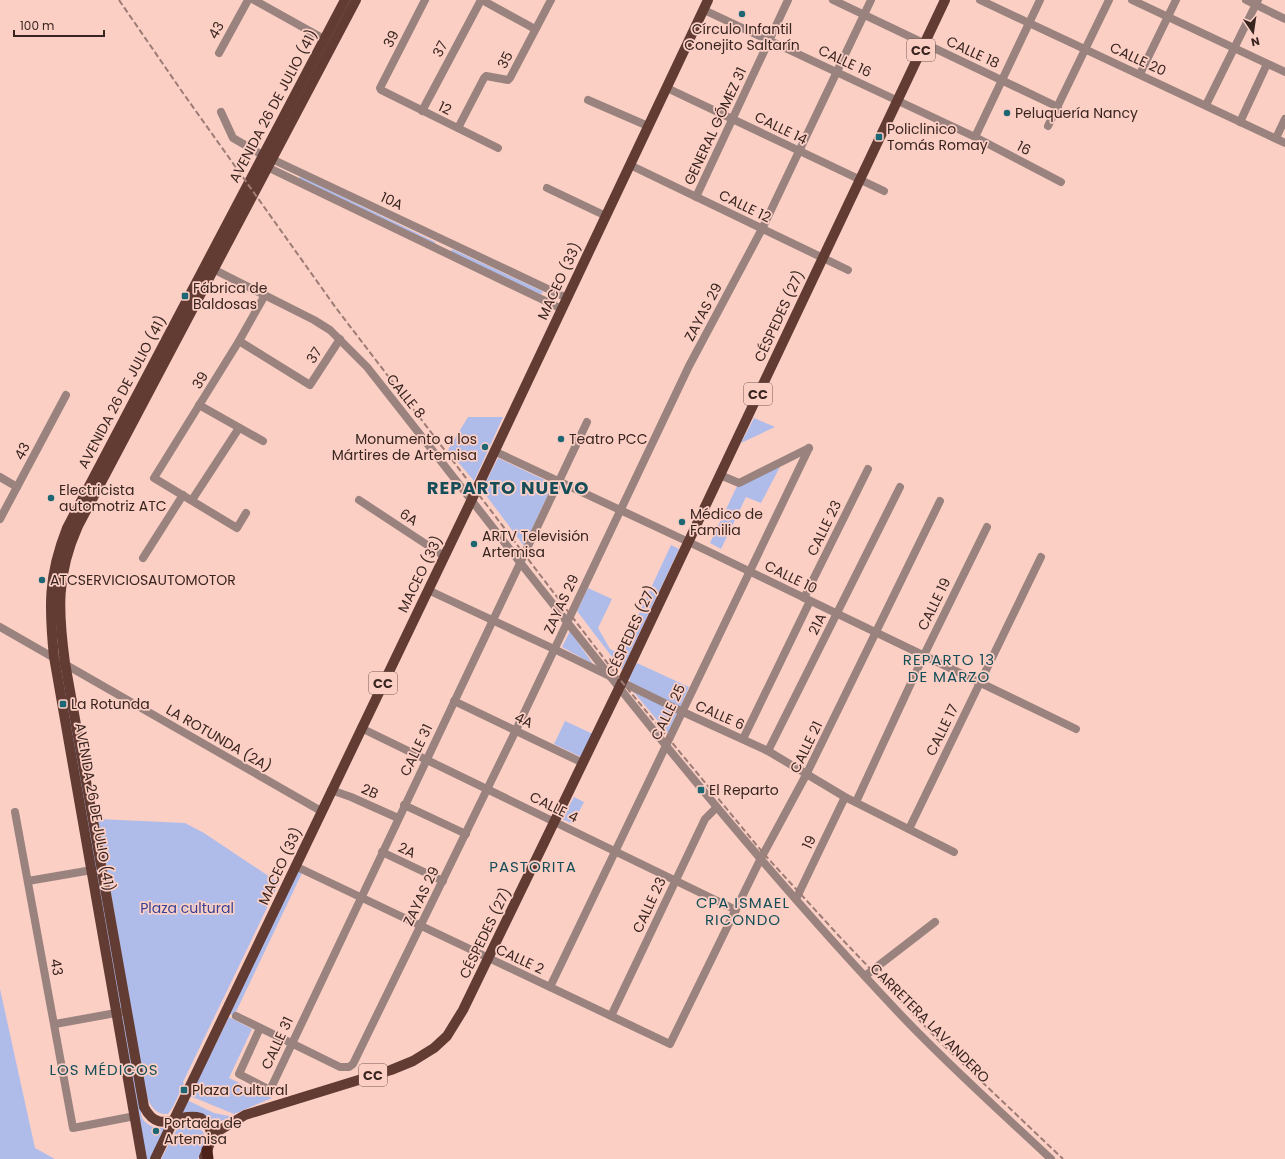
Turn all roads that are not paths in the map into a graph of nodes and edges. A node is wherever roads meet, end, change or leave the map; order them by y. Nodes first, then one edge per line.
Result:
1 (248, 0) edge
2 (254, 0) edge
3 (345, 0) edge
4 (356, 0) edge
5 (425, 0) edge
6 (481, 0) edge
7 (551, 0) edge
8 (708, 0) edge
9 (788, 0) edge
10 (833, 0) edge
11 (871, 0) edge
12 (944, 0) edge
13 (980, 0) edge
14 (1040, 0) edge
15 (1109, 0) edge
16 (1132, 0) edge
17 (1176, 0) edge
18 (1246, 0) edge
19 (1257, 2) edge
20 (704, 10) junction
21 (864, 15) junction
22 (1168, 17) junction
23 (1285, 19) edge
24 (1029, 23) junction
25 (535, 29) junction
26 (324, 39) junction
27 (769, 40) junction
28 (924, 43) junction
29 (1086, 48) junction
30 (1234, 48) junction
31 (219, 53) dead end
32 (1267, 64) junction
33 (837, 72) junction
34 (1285, 72) edge
35 (1140, 74) junction
36 (1002, 80) junction
37 (667, 88) junction
38 (381, 90) joint
39 (588, 100) dead end
40 (897, 100) junction
41 (1206, 105) junction
42 (1058, 107) junction
43 (422, 111) junction
44 (221, 112) dead end
45 (732, 119) junction
46 (1285, 119) edge
47 (1240, 122) junction
48 (648, 126) junction
49 (1048, 126) dead end
50 (458, 128) junction
51 (975, 137) junction
52 (1276, 138) junction
53 (1285, 143) edge
54 (498, 148) dead end
55 (799, 151) junction
56 (265, 161) junction
57 (630, 165) junction
58 (859, 180) junction
59 (1061, 182) dead end
60 (547, 188) dead end
61 (884, 190) dead end
62 (696, 197) junction
63 (606, 216) junction
64 (762, 229) junction
65 (447, 242) junction
66 (443, 252) junction
67 (822, 258) junction
68 (209, 267) junction
69 (848, 270) dead end
70 (265, 295) junction
71 (567, 298) junction
72 (562, 309) junction
73 (340, 339) junction
74 (239, 341) junction
75 (66, 395) dead end
76 (200, 405) junction
77 (587, 422) dead end
78 (239, 428) junction
79 (263, 441) dead end
80 (494, 451) junction
81 (868, 469) dead end
82 (720, 475) junction
83 (0, 477) edge
84 (558, 481) junction
85 (18, 486) junction
86 (900, 486) dead end
87 (183, 495) junction
88 (192, 500) junction
89 (359, 500) dead end
90 (472, 500) junction
91 (940, 501) dead end
92 (620, 510) junction
93 (246, 513) dead end
94 (0, 519) edge
95 (987, 527) dead end
96 (688, 542) junction
97 (444, 556) junction
98 (1041, 556) dead end
99 (144, 558) dead end
100 (521, 563) junction
101 (749, 571) junction
102 (428, 590) junction
103 (807, 599) junction
104 (836, 613) junction
105 (493, 621) junction
106 (567, 621) junction
107 (0, 627) edge
108 (877, 632) junction
109 (554, 649) junction
110 (924, 655) junction
111 (54, 657) junction
112 (65, 664) junction
113 (610, 676) junction
114 (979, 682) junction
115 (621, 685) junction
116 (454, 701) junction
117 (683, 712) junction
118 (361, 728) junction
119 (1076, 729) dead end
120 (516, 730) junction
121 (743, 739) junction
122 (665, 746) junction
123 (768, 751) junction
124 (426, 759) junction
125 (583, 763) junction
126 (806, 775) junction
127 (487, 789) junction
128 (331, 790) junction
129 (845, 797) junction
130 (856, 802) junction
131 (404, 805) junction
132 (716, 808) junction
133 (321, 811) junction
134 (15, 812) dead end
135 (398, 818) junction
136 (555, 822) junction
137 (909, 829) junction
138 (466, 834) junction
139 (615, 851) junction
140 (382, 852) junction
141 (954, 852) dead end
142 (760, 860) junction
143 (295, 866) junction
144 (92, 870) junction
145 (675, 880) junction
146 (28, 881) junction
147 (443, 881) junction
148 (360, 897) junction
149 (796, 899) junction
150 (736, 910) junction
151 (935, 922) dead end
152 (421, 926) junction
153 (489, 958) junction
154 (865, 976) junction
155 (550, 988) junction
156 (122, 1012) junction
157 (236, 1016) dead end
158 (611, 1016) junction
159 (55, 1024) junction
160 (260, 1028) junction
161 (291, 1043) junction
162 (670, 1044) joint
163 (135, 1116) junction
164 (174, 1120) junction
165 (212, 1138) junction
166 (206, 1156) edge
167 (142, 1158) edge
168 (155, 1159) edge
169 (1051, 1159) edge

1 - 31 street, 43
2 - 26 street
3 - 26 main road, AVENIDA 26 DE JULIO (41)
4 - 56 main road, AVENIDA 26 DE JULIO (41)
5 - 38 street, 39
6 - 25 street
6 - 43 street, 37
7 - 25 street, 35
8 - 20 main road, MACEO (33) / CC
9 - 27 street, GENERAL GÓMEZ 31
10 - 21 street, CALLE 18
11 - 21 street, ZAYAS 29
12 - 28 main road, CÉSPEDES (27) / CC
13 - 24 street, CALLE 20
14 - 24 street
15 - 29 street
16 - 22 street
17 - 22 street
18 - 19 street
19 - 23 street
19 - 30 street
20 - 27 street, CALLE 16
20 - 37 main road, MACEO (33) / CC
21 - 28 street, CALLE 18
21 - 33 street, ZAYAS 29
22 - 30 street
22 - 35 street
24 - 29 street, CALLE 20
24 - 36 street
25 - 50 street, 35
26 - 56 main road, AVENIDA 26 DE JULIO (41)
27 - 33 street, CALLE 16
27 - 45 street, GENERAL GÓMEZ 31
28 - 36 street, CALLE 18
28 - 40 main road, CÉSPEDES (27) / CC
29 - 35 street, CALLE 20
29 - 42 street
30 - 32 street
30 - 41 street
32 - 34 street
32 - 47 street
33 - 40 street, CALLE 16
33 - 55 street, ZAYAS 29
35 - 41 street, CALLE 20
36 - 42 street, CALLE 18
36 - 51 street
37 - 45 street, CALLE 14
37 - 48 main road, MACEO (33) / CC
38 - 43 street, 12
39 - 48 street
40 - 51 street, CALLE 16
40 - 58 main road, CÉSPEDES (27) / CC
41 - 47 street, CALLE 20
42 - 49 street
43 - 50 street, 12
44 - 56 street, 10A
45 - 55 street, CALLE 14
45 - 62 street, GENERAL GÓMEZ 31
46 - 52 street
47 - 52 street, CALLE 20
48 - 57 main road, MACEO (33) / CC
50 - 54 street, 12
51 - 59 street, 16
52 - 53 street, CALLE 20
55 - 58 street, CALLE 14
55 - 64 street, ZAYAS 29
56 - 65 street, 10A
56 - 66 street, 10A
56 - 68 main road, AVENIDA 26 DE JULIO (41)
57 - 62 street, CALLE 12
57 - 63 main road, MACEO (33) / CC
58 - 61 street, CALLE 14
58 - 67 main road, CÉSPEDES (27) / CC
60 - 63 street
62 - 64 street, CALLE 12
63 - 71 main road, MACEO (33) / CC
64 - 67 street, CALLE 12
64 - 92 street, ZAYAS 29
65 - 66 street
65 - 71 street, 10A
66 - 72 street, 10A
67 - 69 street, CALLE 12
67 - 82 main road, CÉSPEDES (27) / CC
68 - 70 street, CALLE 8
68 - 111 main road, AVENIDA 26 DE JULIO (41)
68 - 112 main road, AVENIDA 26 DE JULIO (41)
70 - 73 street, CALLE 8
70 - 74 street, 39
71 - 72 main road, MACEO (33) / CC
72 - 80 main road, MACEO (33) / CC
73 - 74 street, 37
73 - 90 street, CALLE 8
74 - 76 street, 39
75 - 85 street, 43
76 - 78 street
76 - 87 street, 39
77 - 84 street, CALLE 31
78 - 79 street
78 - 88 street
80 - 84 street, CALLE 10
80 - 90 main road, MACEO (33) / CC
81 - 103 street, CALLE 23
82 - 96 main road, CÉSPEDES (27) / CC
82 - 101 street, CALLE 25
83 - 85 street
84 - 92 street, CALLE 10
84 - 100 street, CALLE 31
85 - 94 street, 43
86 - 104 street, 21A
87 - 88 street
87 - 99 street
88 - 93 street
89 - 97 street, 6A
90 - 97 main road, MACEO (33) / CC
90 - 100 street, CALLE 8
91 - 108 street, CALLE 21
92 - 96 street, CALLE 10
92 - 106 street, ZAYAS 29
95 - 110 street, CALLE 19
96 - 101 street, CALLE 10
96 - 115 main road, CÉSPEDES (27) / CC
97 - 102 main road, MACEO (33) / CC
98 - 114 street, CALLE 17
100 - 105 street, CALLE 31
100 - 106 street, CALLE 8
101 - 103 street, CALLE 10
101 - 117 street, CALLE 25
102 - 105 street
102 - 118 main road, MACEO (33) / CC
103 - 104 street, CALLE 10
103 - 121 street, CALLE 23
104 - 108 street, CALLE 10
104 - 123 street, 21A
105 - 109 street
105 - 116 street, CALLE 31
106 - 109 street, ZAYAS 29
106 - 113 street, CALLE 8
107 - 111 street, LA ROTUNDA (2A)
108 - 110 street, CALLE 10
108 - 126 street, CALLE 21
109 - 113 street
109 - 120 street, ZAYAS 29
110 - 114 street, CALLE 10
110 - 130 street, CALLE 19
111 - 112 street, LA ROTUNDA (2A)
111 - 144 main road, AVENIDA 26 DE JULIO (41)
112 - 133 street, LA ROTUNDA (2A)
112 - 156 main road, AVENIDA 26 DE JULIO (41)
113 - 115 street, CALLE 8
114 - 119 street, CALLE 10
114 - 137 street, CALLE 17
115 - 117 street, CALLE 6
115 - 122 street, CALLE 8
115 - 125 main road, CÉSPEDES (27) / CC
116 - 120 street, 4A
116 - 124 street, CALLE 31
117 - 121 street, CALLE 6
117 - 122 street, CALLE 25
118 - 124 street, CALLE 4
118 - 128 main road, MACEO (33) / CC
120 - 125 street, 4A
120 - 127 street, ZAYAS 29
121 - 123 street, CALLE 6
122 - 132 street, CALLE 8
122 - 139 street, CALLE 25
123 - 126 street, CALLE 6
124 - 127 street, CALLE 4
124 - 131 street, CALLE 31
125 - 136 main road, CÉSPEDES (27) / CC
126 - 129 street, CALLE 6
126 - 142 street, CALLE 21
127 - 136 street, CALLE 4
127 - 138 street, ZAYAS 29
128 - 133 main road, MACEO (33) / CC
128 - 135 street, 2B
129 - 130 street, CALLE 6
129 - 149 street, 19
130 - 137 street, CALLE 6
131 - 135 street, CALLE 31
131 - 138 street
132 - 142 street, CARRETERA LAVANDERO
132 - 145 street, CALLE 23
133 - 143 main road, MACEO (33) / CC
134 - 146 street, 43
135 - 140 street, CALLE 31
136 - 139 street, CALLE 4
136 - 153 main road, CÉSPEDES (27) / CC
137 - 141 street, CALLE 6
138 - 147 street, ZAYAS 29
139 - 145 street, CALLE 4
139 - 155 street, CALLE 25
140 - 147 street, 2A
140 - 148 street, CALLE 31
142 - 149 street, CARRETERA LAVANDERO
142 - 150 street, CALLE 21
143 - 148 street, CALLE 2
143 - 164 main road, MACEO (33) / CC
144 - 146 street
144 - 156 main road, AVENIDA 26 DE JULIO (41)
145 - 150 street, CALLE 4
145 - 158 street, CALLE 23
146 - 159 street, 43
147 - 152 street, ZAYAS 29
148 - 152 street, CALLE 2
148 - 161 street, CALLE 31
149 - 154 street, CARRETERA LAVANDERO
150 - 162 street, CALLE 21
151 - 154 street
152 - 153 street, CALLE 2
152 - 161 street, ZAYAS 29
153 - 155 street, CALLE 2
153 - 165 main road, CÉSPEDES (27) / CC
154 - 169 street, CARRETERA LAVANDERO
155 - 158 street, CALLE 2
156 - 159 street
156 - 163 main road, AVENIDA 26 DE JULIO (41)
156 - 164 main road, AVENIDA 26 DE JULIO (41)
157 - 160 street
158 - 162 street, CALLE 2
159 - 163 street, 43
160 - 161 street
160 - 161 street, CALLE 31
163 - 167 main road, AVENIDA 26 DE JULIO (41)
164 - 165 main road
164 - 168 main road, MACEO (33) / CC
165 - 166 main road, CC

